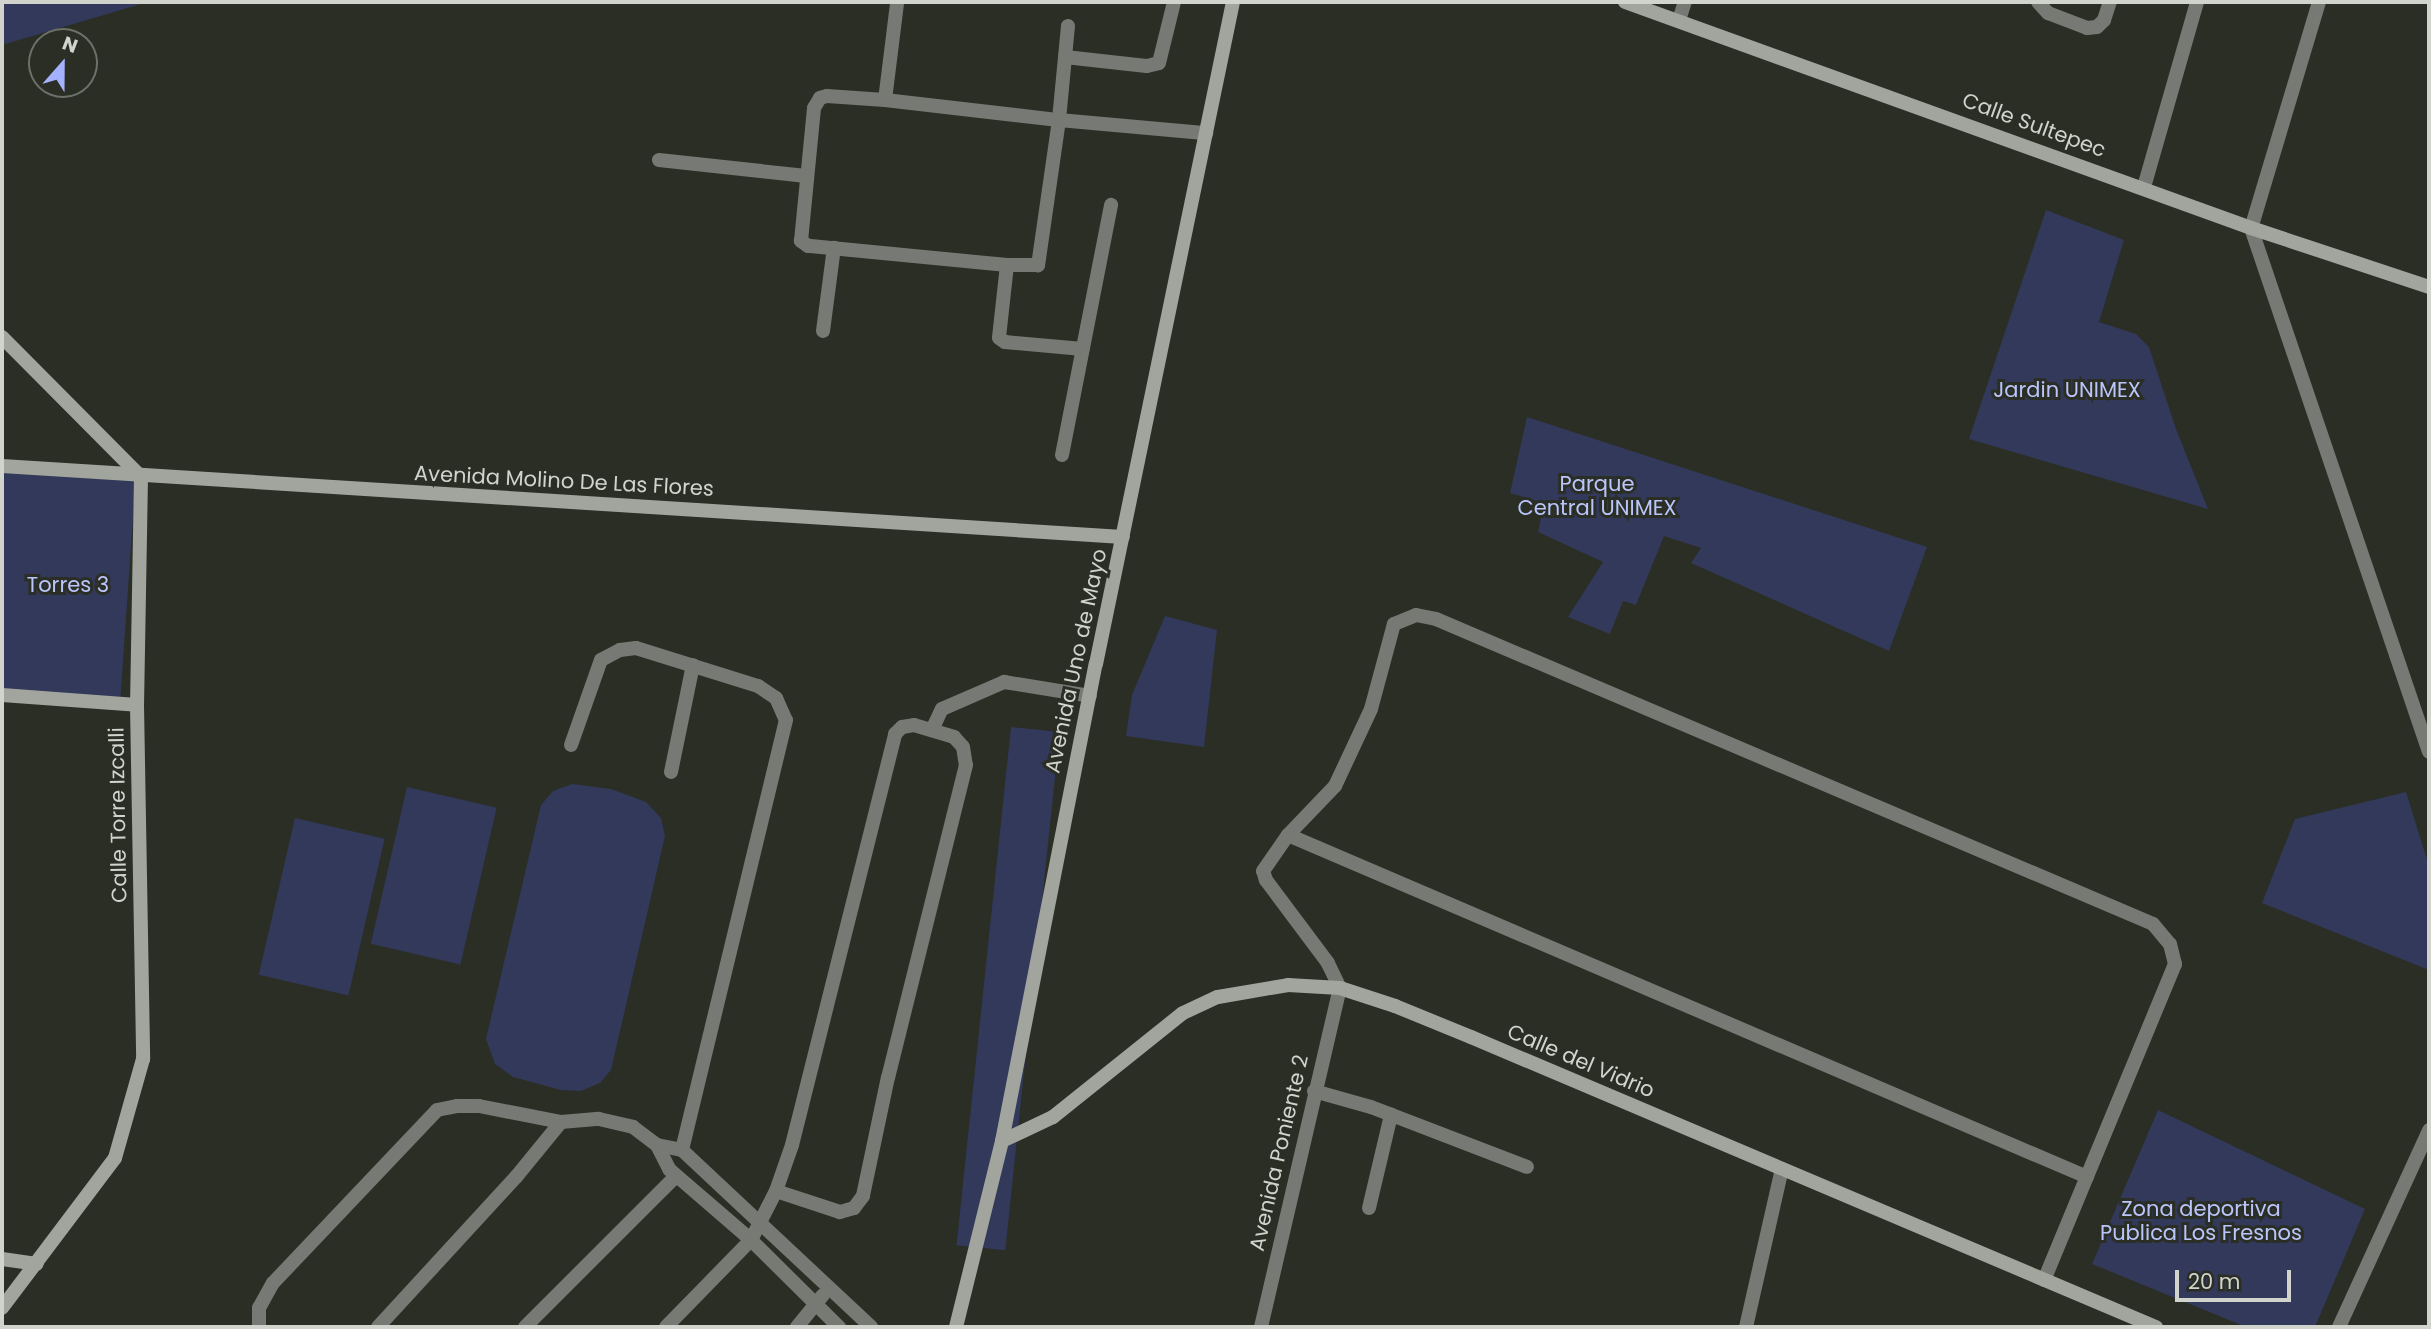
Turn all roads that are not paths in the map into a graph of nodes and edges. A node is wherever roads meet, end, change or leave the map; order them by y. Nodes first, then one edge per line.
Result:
1 (1174, 2) edge
2 (1233, 2) edge
3 (1625, 2) edge
4 (1685, 2) edge
5 (2038, 2) edge
6 (2110, 2) edge
7 (2197, 2) edge
8 (2319, 2) edge
9 (897, 4) dead end
10 (1679, 19) junction
11 (1068, 26) dead end
12 (1065, 57) junction
13 (885, 100) junction
14 (1059, 120) junction
15 (1206, 133) junction
16 (659, 160) dead end
17 (806, 176) junction
18 (2144, 187) junction
19 (1111, 205) dead end
20 (2251, 228) junction
21 (834, 248) junction
22 (1007, 265) junction
23 (2429, 287) edge
24 (823, 331) dead end
25 (2, 337) edge
26 (1083, 349) junction
27 (1062, 455) dead end
28 (2, 466) edge
29 (141, 477) junction
30 (1123, 537) junction
31 (693, 666) junction
32 (2, 695) edge
33 (1090, 696) junction
34 (137, 705) junction
35 (932, 730) junction
36 (571, 745) dead end
37 (2429, 752) edge
38 (671, 772) dead end
39 (1288, 835) junction
40 (1340, 988) junction
41 (1314, 1091) junction
42 (1391, 1115) junction
43 (561, 1122) junction
44 (2429, 1129) edge
45 (1002, 1141) junction
46 (657, 1145) junction
47 (682, 1150) junction
48 (1527, 1167) dead end
49 (1782, 1169) junction
50 (676, 1176) junction
51 (2087, 1177) junction
52 (776, 1191) junction
53 (1369, 1208) dead end
54 (761, 1225) junction
55 (751, 1240) junction
56 (2, 1259) edge
57 (37, 1264) junction
58 (2044, 1280) junction
59 (828, 1288) junction
60 (817, 1303) junction
61 (2, 1308) edge
62 (259, 1327) edge
63 (378, 1327) edge
64 (525, 1327) edge
65 (666, 1327) edge
66 (797, 1327) edge
67 (839, 1327) edge
68 (871, 1327) edge
69 (956, 1327) edge
70 (1261, 1327) edge
71 (1746, 1327) edge
72 (2157, 1327) edge
73 (2339, 1327) edge

1 - 12 street
2 - 15 street, Avenida Uno de Mayo
3 - 10 street, Calle Sultepec
4 - 10 street
5 - 6 street
7 - 18 street
8 - 20 street
9 - 13 street
10 - 18 street, Calle Sultepec
11 - 12 street
12 - 14 street
13 - 14 street
13 - 17 street
14 - 15 street
14 - 22 street
15 - 30 street, Avenida Uno de Mayo
16 - 17 street
17 - 21 street
18 - 20 street, Calle Sultepec
19 - 26 street
20 - 23 street, Calle Sultepec
20 - 37 street
21 - 22 street
21 - 24 street
22 - 26 street
25 - 29 street
26 - 27 street
28 - 29 street, Avenida Molino De Las Flores
29 - 30 street, Avenida Molino De Las Flores
29 - 34 street, Calle Torre Izcalli
30 - 33 street, Avenida Uno de Mayo
31 - 36 street
31 - 38 street
31 - 47 street
32 - 34 street
33 - 35 street
33 - 45 street, Avenida Uno de Mayo
34 - 57 street, Calle Torre Izcalli
35 - 52 street
35 - 52 street
39 - 40 street
39 - 51 street
39 - 51 street
40 - 41 street, Avenida Poniente 2
40 - 45 street, Calle del Vidrio
40 - 49 street, Calle del Vidrio
41 - 42 street
41 - 70 street, Avenida Poniente 2
42 - 48 street
42 - 53 street
43 - 46 street
43 - 62 street
43 - 63 street
44 - 73 street
45 - 69 street, Avenida Uno de Mayo
46 - 47 street
46 - 50 street
47 - 54 street
49 - 58 street, Calle del Vidrio
49 - 71 street
50 - 55 street
50 - 64 street
51 - 58 street
52 - 54 street
54 - 55 street
54 - 59 street
55 - 60 street
55 - 65 street
56 - 57 street
57 - 61 street, Calle Torre Izcalli
58 - 72 street, Calle del Vidrio
59 - 60 street
59 - 68 street
60 - 66 street
60 - 67 street

